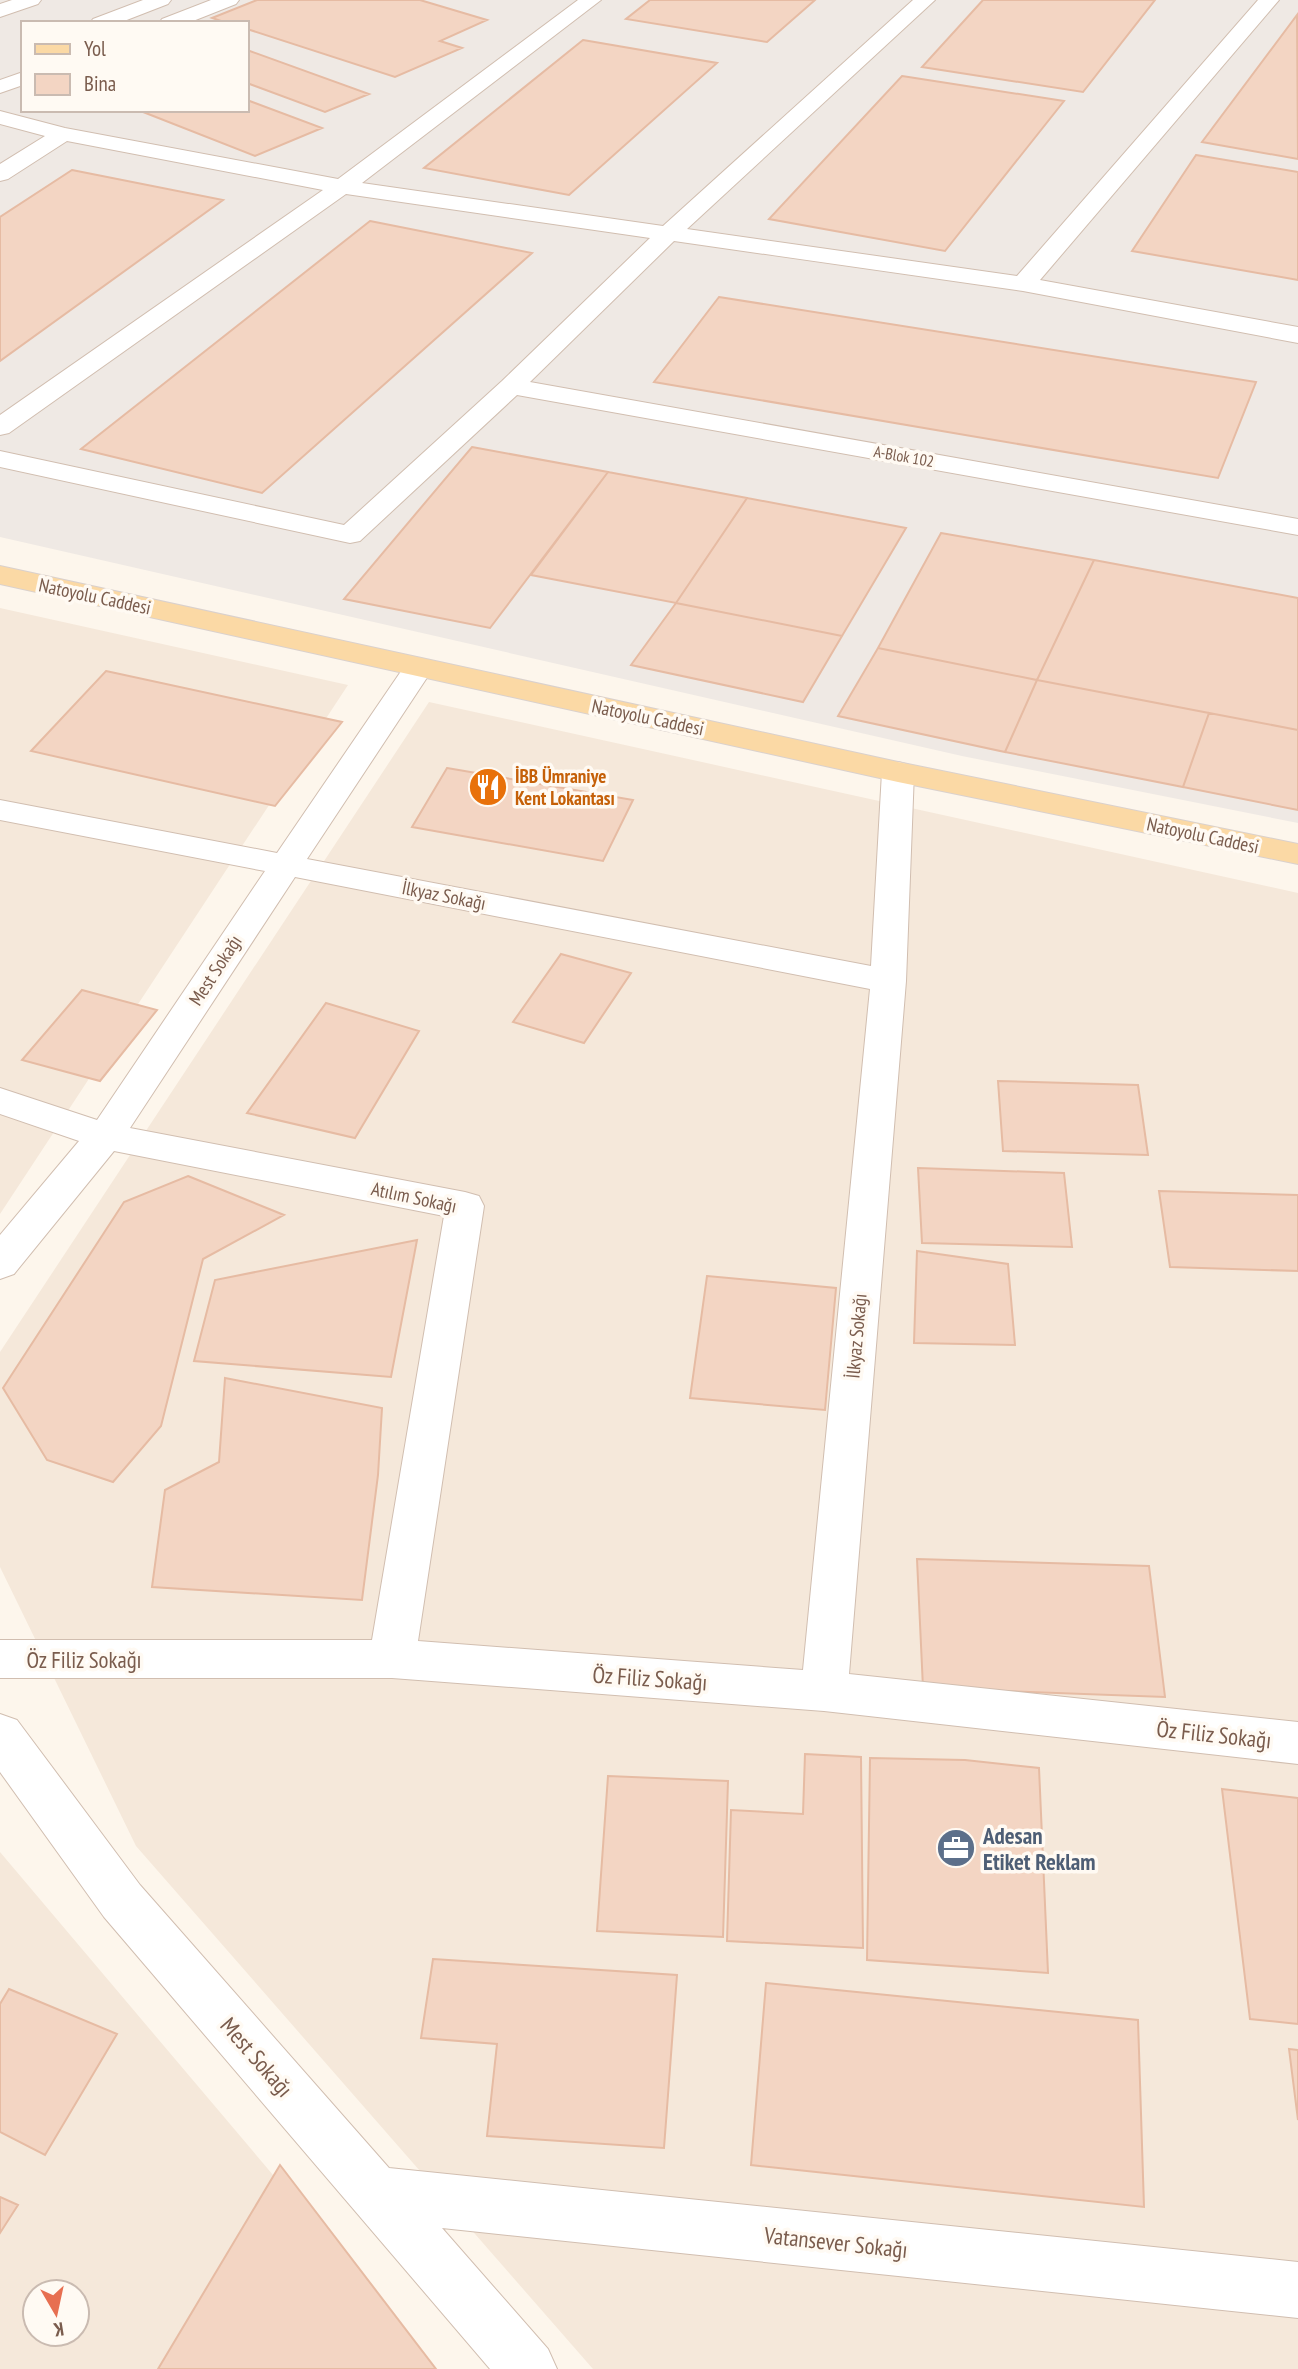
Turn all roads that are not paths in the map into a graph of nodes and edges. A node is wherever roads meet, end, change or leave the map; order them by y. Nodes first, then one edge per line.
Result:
1 (31, 0) edge
2 (162, 0) edge
3 (229, 0) edge
4 (592, 0) edge
5 (925, 0) edge
6 (1269, 0) edge
7 (0, 12) edge
8 (105, 21) edge
9 (174, 21) edge
10 (21, 79) edge
11 (0, 87) edge
12 (0, 117) edge
13 (63, 134) junction
14 (0, 174) edge
15 (342, 187) junction
16 (669, 233) junction
17 (1023, 284) junction
18 (1298, 335) edge
19 (511, 386) junction
20 (0, 426) edge
21 (0, 459) edge
22 (1298, 527) edge
23 (0, 575) edge
24 (419, 667) junction
25 (898, 772) junction
26 (0, 810) edge
27 (1298, 855) edge
28 (285, 864) junction
29 (888, 981) junction
30 (0, 1101) edge
31 (105, 1136) junction
32 (0, 1264) edge
33 (392, 1659) junction
34 (0, 1660) edge
35 (824, 1691) junction
36 (1298, 1743) edge
37 (9, 1761) edge
38 (375, 2194) junction
39 (1298, 2290) edge
40 (528, 2369) edge

1 - 7 street
2 - 8 street
3 - 9 street
4 - 15 street
5 - 16 street
6 - 17 street
10 - 11 street
12 - 13 street
13 - 14 street
13 - 15 street
15 - 16 street
15 - 20 street
16 - 17 street
16 - 19 street
17 - 18 street
19 - 21 street
19 - 22 street, A-Blok 102
23 - 24 main road, Natoyolu Caddesi
24 - 25 main road, Natoyolu Caddesi
24 - 28 street, Mest Sokağı
25 - 27 main road, Natoyolu Caddesi
25 - 29 street, İlkyaz Sokağı
26 - 28 street, İlkyaz Sokağı
28 - 29 street, İlkyaz Sokağı
28 - 31 street, Mest Sokağı
29 - 35 street, İlkyaz Sokağı
30 - 31 street, Atılım Sokağı
31 - 32 street, Mest Sokağı
31 - 33 street, Atılım Sokağı
33 - 34 street, Öz Filiz Sokağı
33 - 35 street, Öz Filiz Sokağı
35 - 36 street, Öz Filiz Sokağı
37 - 38 street, Mest Sokağı
38 - 39 street, Vatansever Sokağı
38 - 40 street, Mest Sokağı

